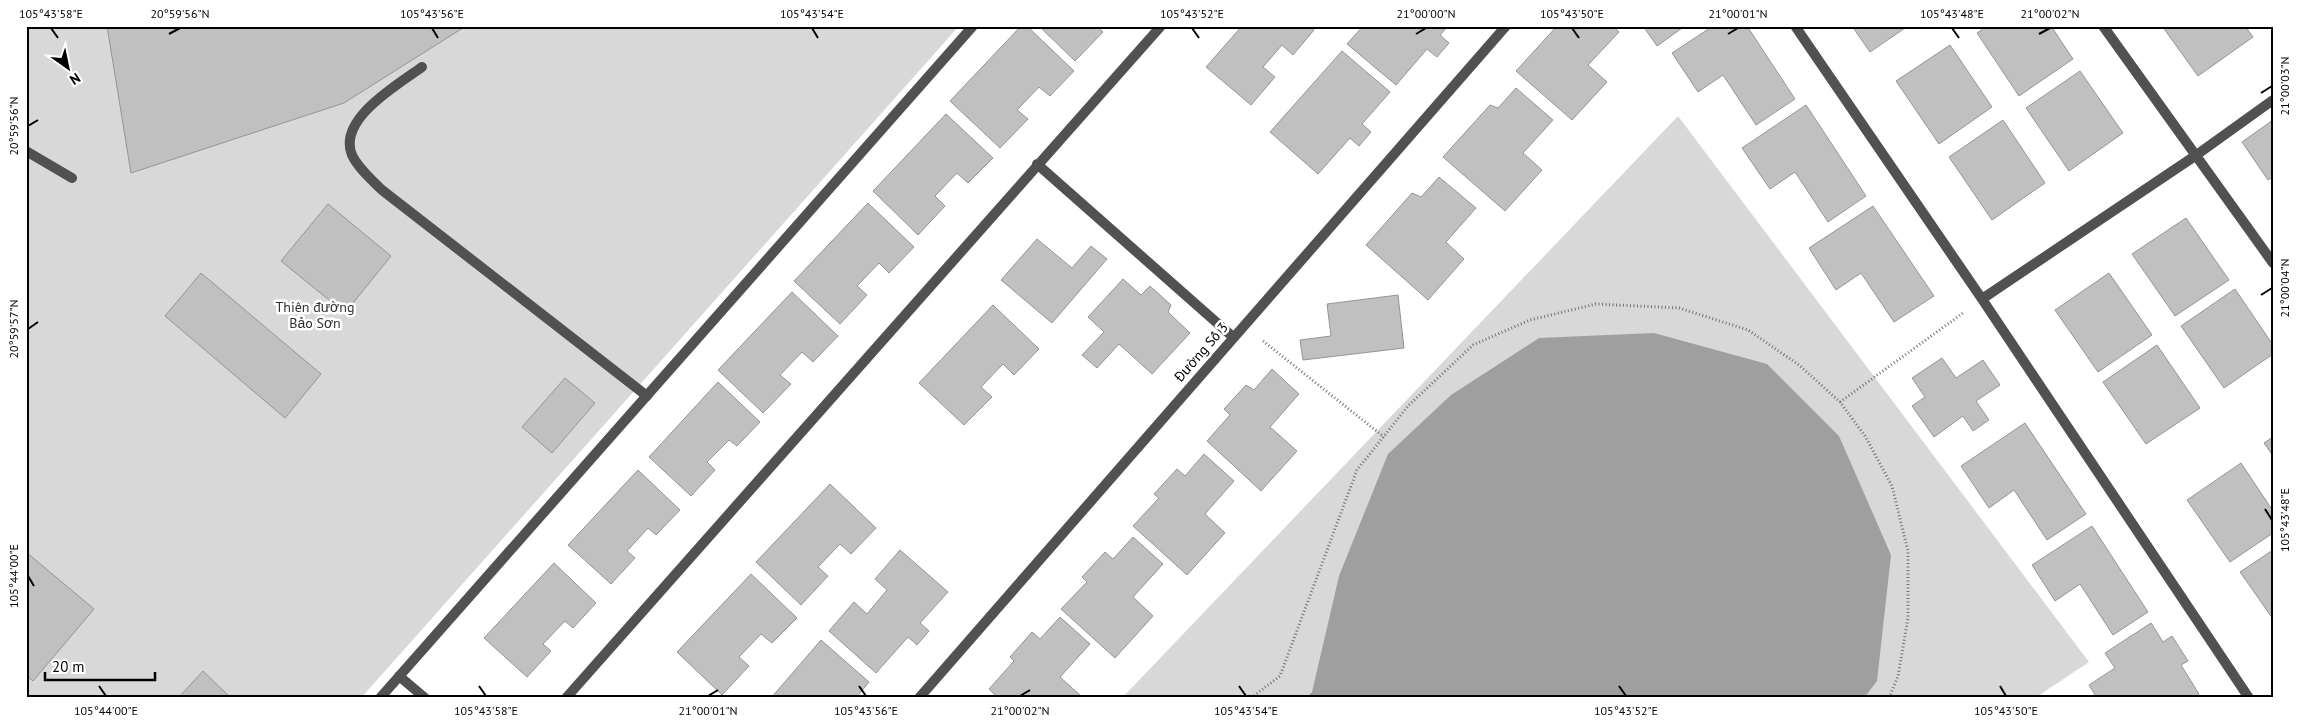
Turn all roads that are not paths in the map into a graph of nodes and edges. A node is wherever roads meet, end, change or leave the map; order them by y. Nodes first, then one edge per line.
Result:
1 (973, 26) edge
2 (1161, 26) edge
3 (1506, 26) edge
4 (1795, 26) edge
5 (2103, 26) edge
6 (422, 67) dead end
7 (2273, 100) edge
8 (26, 151) edge
9 (2195, 156) junction
10 (1037, 164) junction
11 (72, 178) dead end
12 (2273, 263) edge
13 (1982, 299) junction
14 (1233, 337) junction
15 (647, 396) junction
16 (399, 676) junction
17 (380, 698) edge
18 (425, 698) edge
19 (566, 698) edge
20 (919, 698) edge
21 (2250, 698) edge

1 - 15 street
2 - 10 street
3 - 14 street, Đường Số 3
4 - 13 street
5 - 9 street
6 - 15 street
7 - 9 street
8 - 11 street
9 - 12 street
9 - 13 street
10 - 14 street
10 - 19 street
13 - 21 street
14 - 20 street, Đường Số 3
15 - 16 street
16 - 17 street
16 - 18 street

